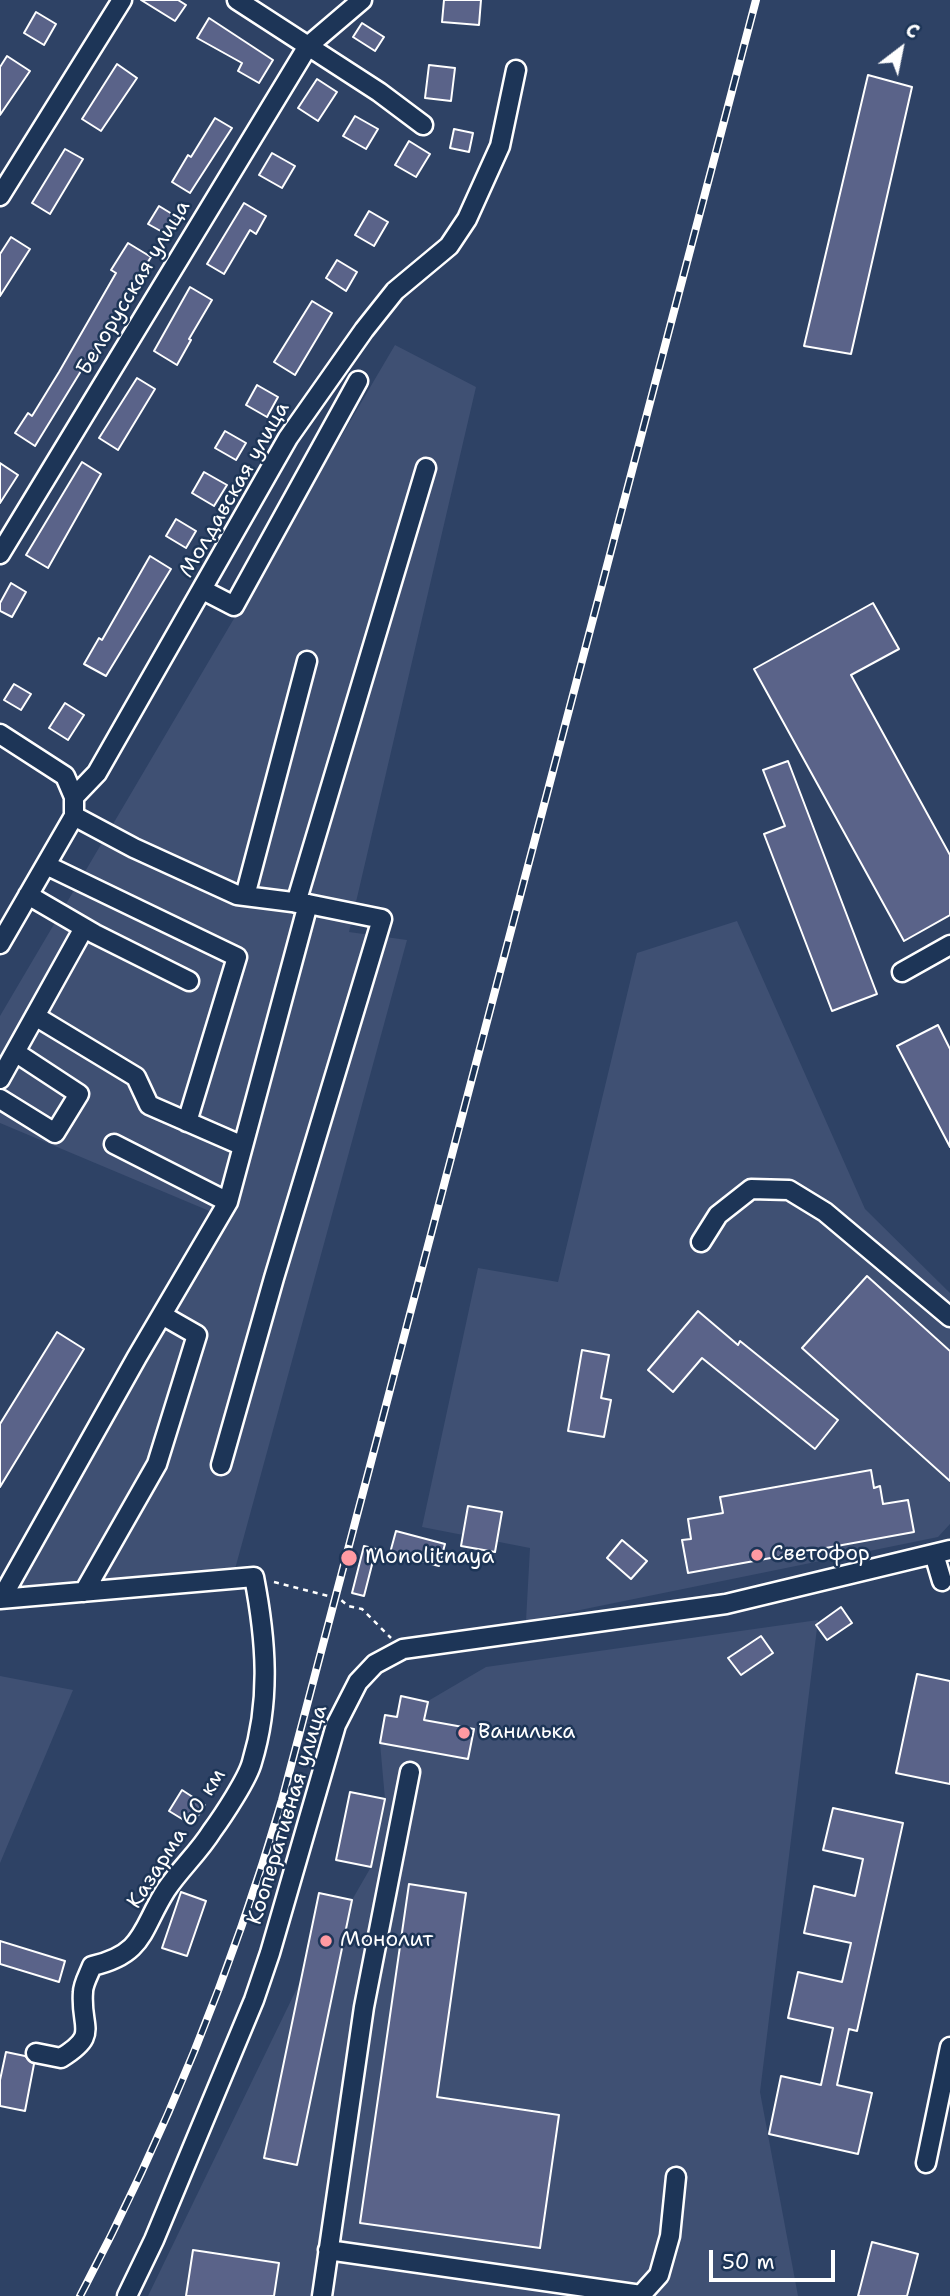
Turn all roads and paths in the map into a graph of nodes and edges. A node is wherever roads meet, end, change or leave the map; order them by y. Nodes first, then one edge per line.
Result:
1 (122, 0) edge
2 (237, 0) edge
3 (362, 0) edge
4 (307, 46) junction
5 (516, 70) dead end
6 (423, 125) dead end
7 (0, 196) edge
8 (358, 381) dead end
9 (426, 468) dead end
10 (0, 554) edge
11 (203, 590) junction
12 (307, 661) dead end
13 (0, 734) edge
14 (74, 797) junction
15 (74, 816) junction
16 (46, 865) junction
17 (29, 895) junction
18 (245, 896) junction
19 (302, 904) junction
20 (84, 928) junction
21 (0, 944) edge
22 (950, 944) edge
23 (902, 972) dead end
24 (189, 981) dead end
25 (35, 1016) junction
26 (15, 1052) junction
27 (0, 1079) edge
28 (0, 1099) edge
29 (187, 1122) junction
30 (114, 1144) dead end
31 (243, 1146) junction
32 (228, 1202) junction
33 (701, 1242) dead end
34 (162, 1315) junction
35 (950, 1317) edge
36 (220, 1465) dead end
37 (942, 1552) edge
38 (254, 1577) junction
39 (942, 1581) dead end
40 (84, 1592) junction
41 (1, 1599) edge
42 (403, 1649) junction
43 (410, 1772) dead end
44 (950, 2047) edge
45 (36, 2053) dead end
46 (926, 2163) dead end
47 (676, 2177) dead end
48 (328, 2250) junction
49 (127, 2296) edge
50 (322, 2296) edge

1 - 7 street
2 - 4 street
3 - 4 street, Белорусская улица
4 - 6 street
4 - 10 street, Белорусская улица
5 - 11 street, Молдавская улица
8 - 11 street
9 - 19 street
11 - 14 street, Молдавская улица
12 - 18 street
13 - 14 street
14 - 15 street
15 - 16 street
15 - 18 street
16 - 17 street
16 - 29 street
17 - 20 street
17 - 21 street
18 - 19 street
19 - 31 street
19 - 36 street
20 - 24 street
20 - 25 street
22 - 23 street
25 - 26 street
25 - 29 street
26 - 27 street
26 - 28 street
29 - 31 street
30 - 32 street
31 - 32 street
32 - 34 street
33 - 35 street
34 - 40 street
34 - 41 street
37 - 39 street
37 - 42 street, Кооперативная улица
38 - 40 street
38 - 42 path
38 - 45 street, Казарма 60 км
40 - 41 street
42 - 49 street, Кооперативная улица
43 - 48 street
44 - 46 street
47 - 48 street
48 - 50 street

